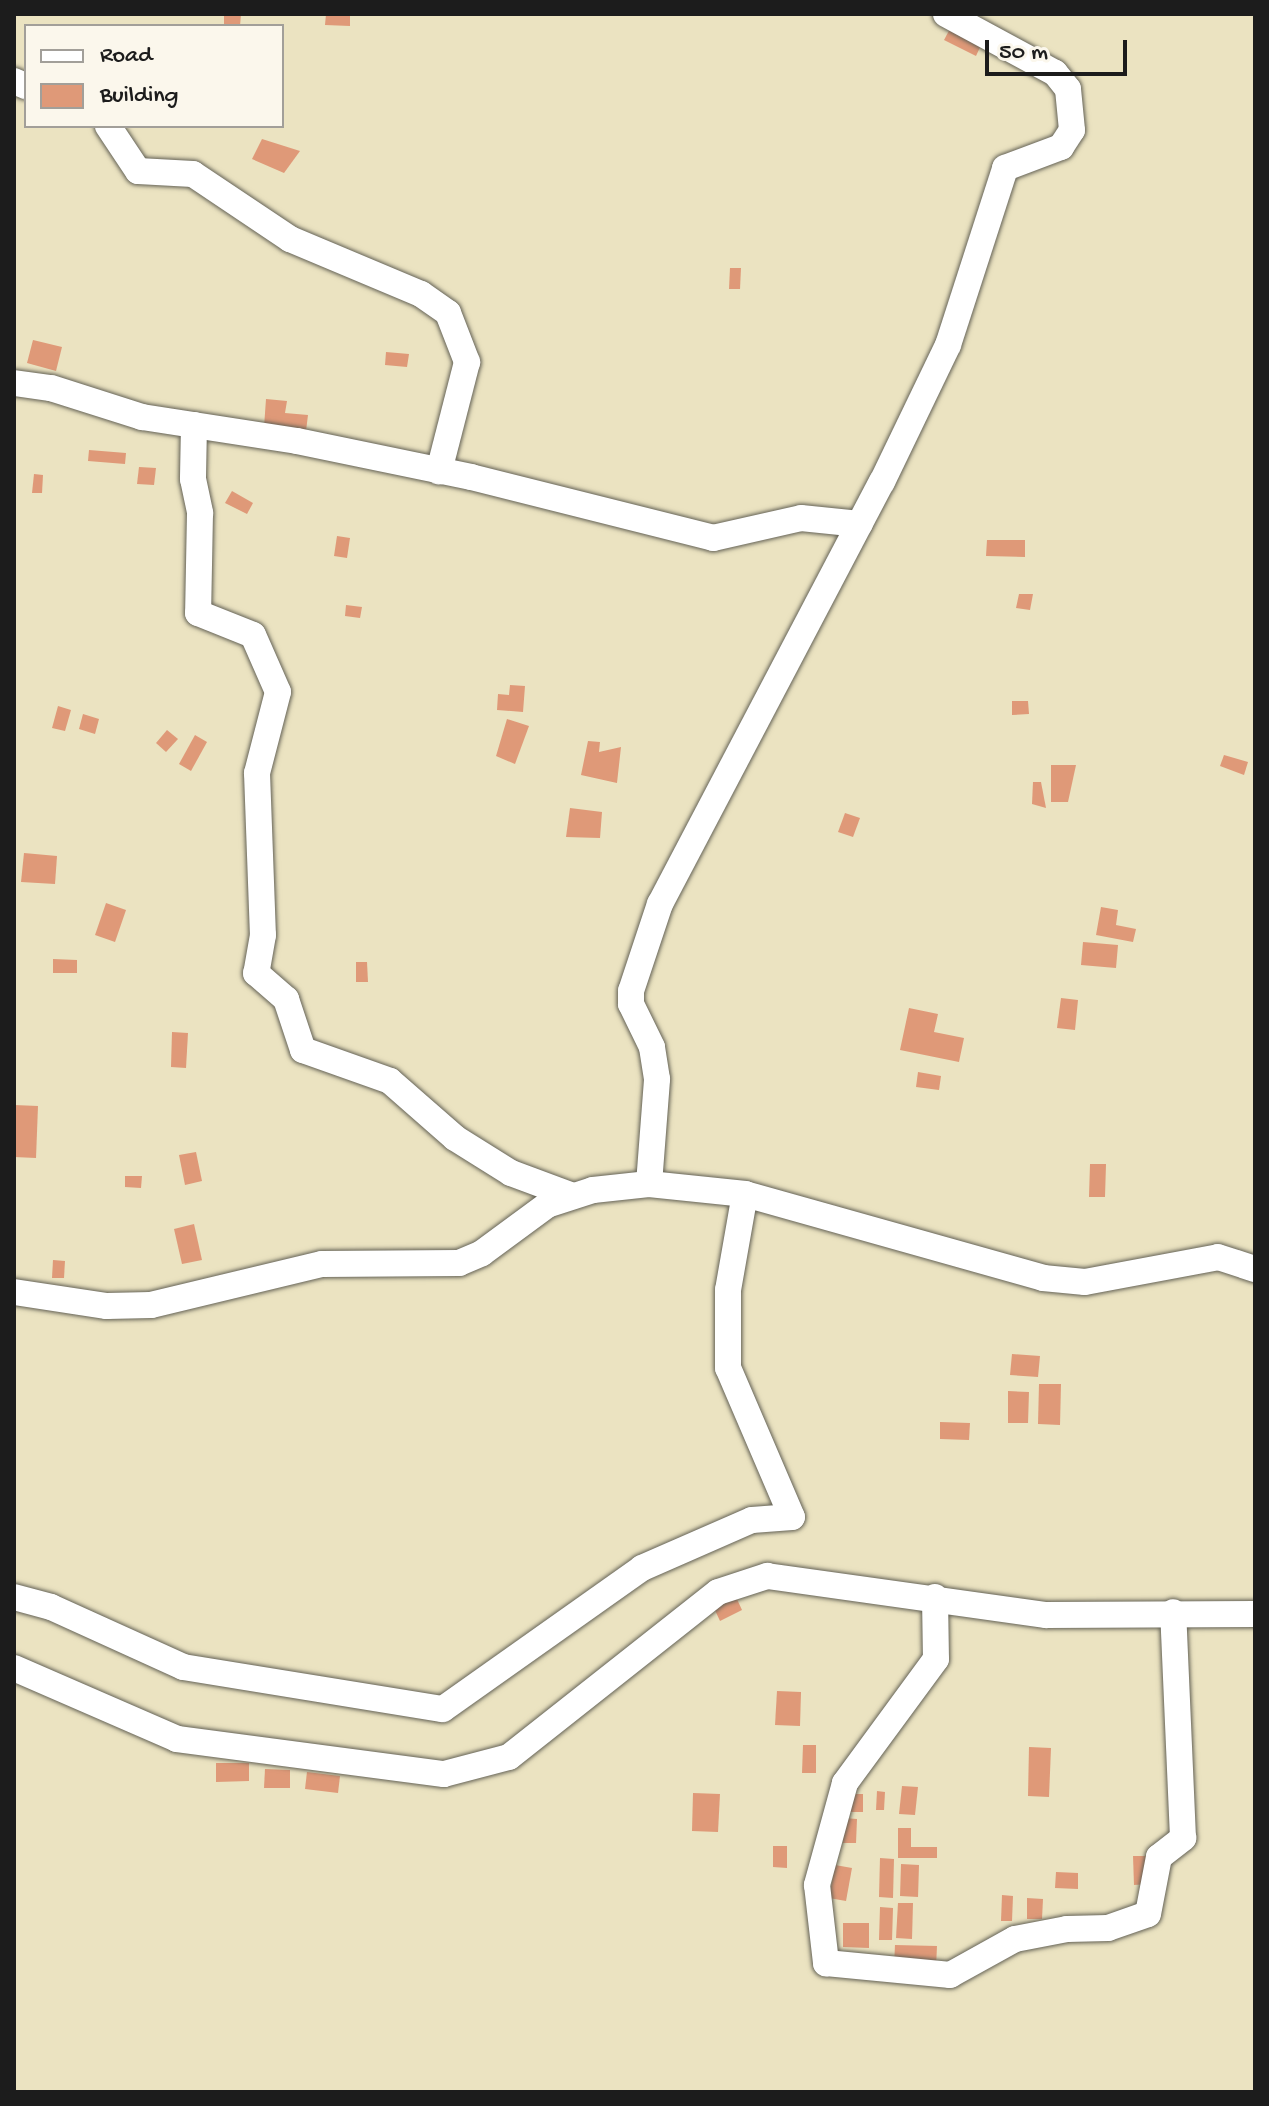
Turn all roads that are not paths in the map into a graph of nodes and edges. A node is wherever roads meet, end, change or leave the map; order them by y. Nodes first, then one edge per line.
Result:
1 (946, 14) edge
2 (109, 128) edge
3 (14, 383) edge
4 (194, 425) junction
5 (439, 471) junction
6 (860, 524) junction
7 (649, 1184) junction
8 (745, 1194) junction
9 (573, 1196) junction
10 (1255, 1269) edge
11 (14, 1292) edge
12 (14, 1597) edge
13 (935, 1597) junction
14 (1173, 1612) junction
15 (1255, 1614) edge
16 (14, 1668) edge

1 - 6 street
2 - 5 street
3 - 4 street
4 - 5 street
4 - 9 street
5 - 6 street
6 - 7 street
7 - 8 street
7 - 9 street
8 - 10 street
8 - 12 street
9 - 11 street
13 - 14 street
13 - 14 street
13 - 16 street
14 - 15 street

